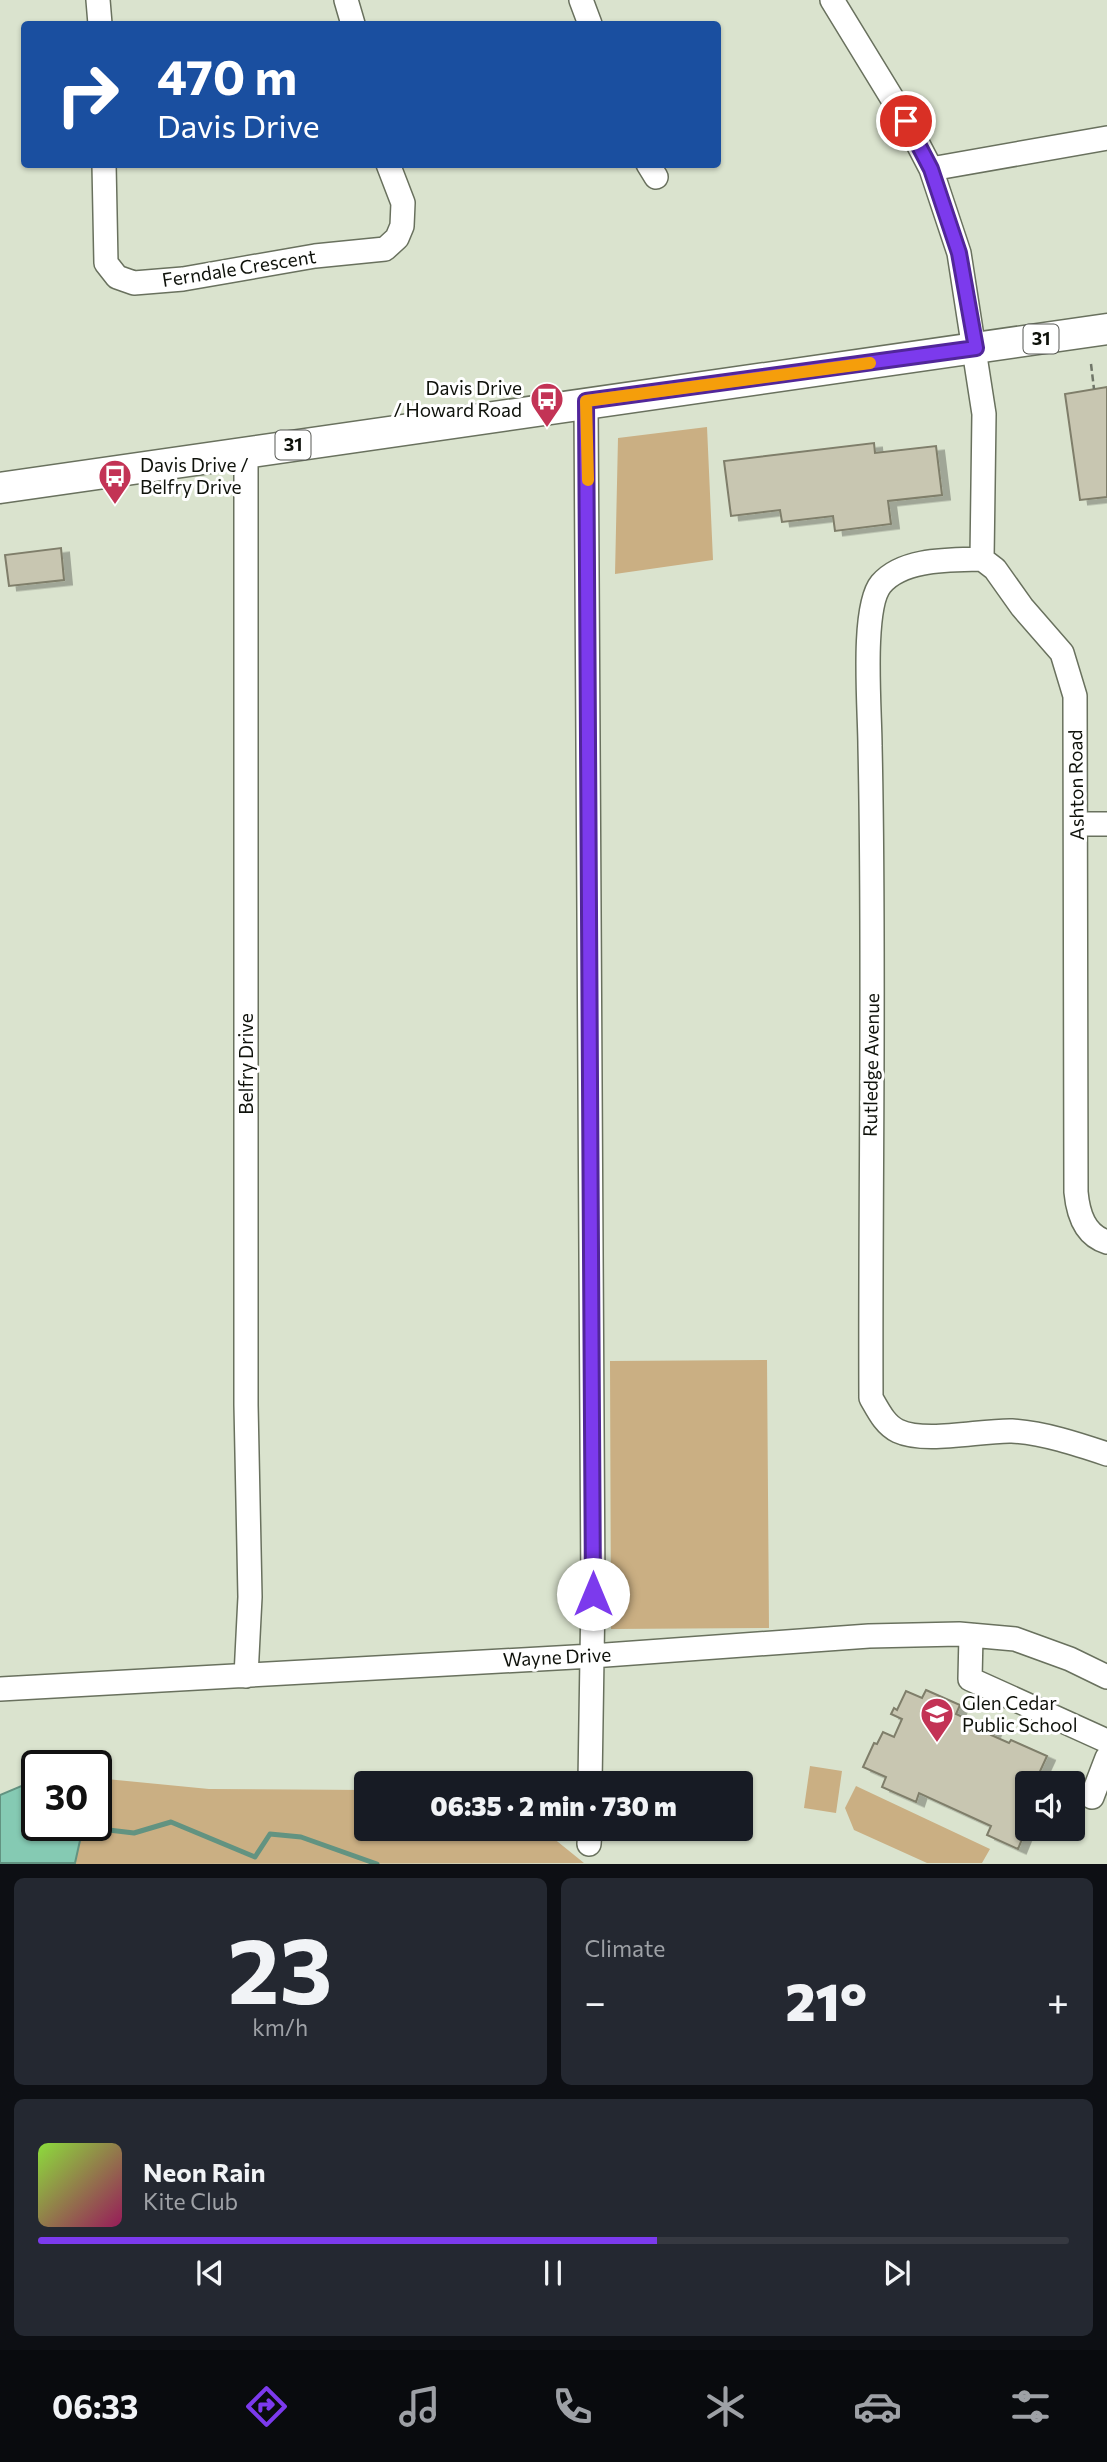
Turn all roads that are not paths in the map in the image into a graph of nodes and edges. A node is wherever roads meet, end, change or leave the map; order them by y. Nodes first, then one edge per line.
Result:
1 (98, 0) edge
2 (346, 0) edge
3 (582, 0) edge
4 (832, 0) edge
5 (100, 21) edge
6 (351, 21) edge
7 (589, 21) edge
8 (1107, 138) edge
9 (104, 168) edge
10 (390, 168) edge
11 (931, 169) junction
12 (1107, 329) edge
13 (976, 348) junction
14 (586, 401) junction
15 (246, 452) junction
16 (0, 488) edge
17 (982, 559) junction
18 (1078, 824) junction
19 (1107, 824) edge
20 (1107, 1242) edge
21 (1107, 1454) edge
22 (971, 1635) junction
23 (592, 1656) junction
24 (246, 1676) junction
25 (1107, 1677) edge
26 (0, 1689) edge
27 (1107, 1741) edge
28 (1107, 1758) edge
29 (590, 1771) edge
30 (1092, 1797) dead end

1 - 5 street
2 - 6 street
3 - 7 street
4 - 11 street
8 - 11 street
9 - 10 street, Ferndale Crescent
11 - 13 street
12 - 13 main road, 31
13 - 14 main road, 31
13 - 17 street
14 - 15 main road, 31
14 - 23 street
15 - 16 main road, 31
15 - 24 street, Belfry Drive
17 - 18 street, Ashton Road
17 - 21 street, Rutledge Avenue
18 - 19 street
18 - 20 street, Ashton Road
22 - 23 street, Wayne Drive
22 - 25 street, Wayne Drive
22 - 27 street
23 - 24 street, Wayne Drive
23 - 29 street
24 - 26 street, Wayne Drive
28 - 30 street

